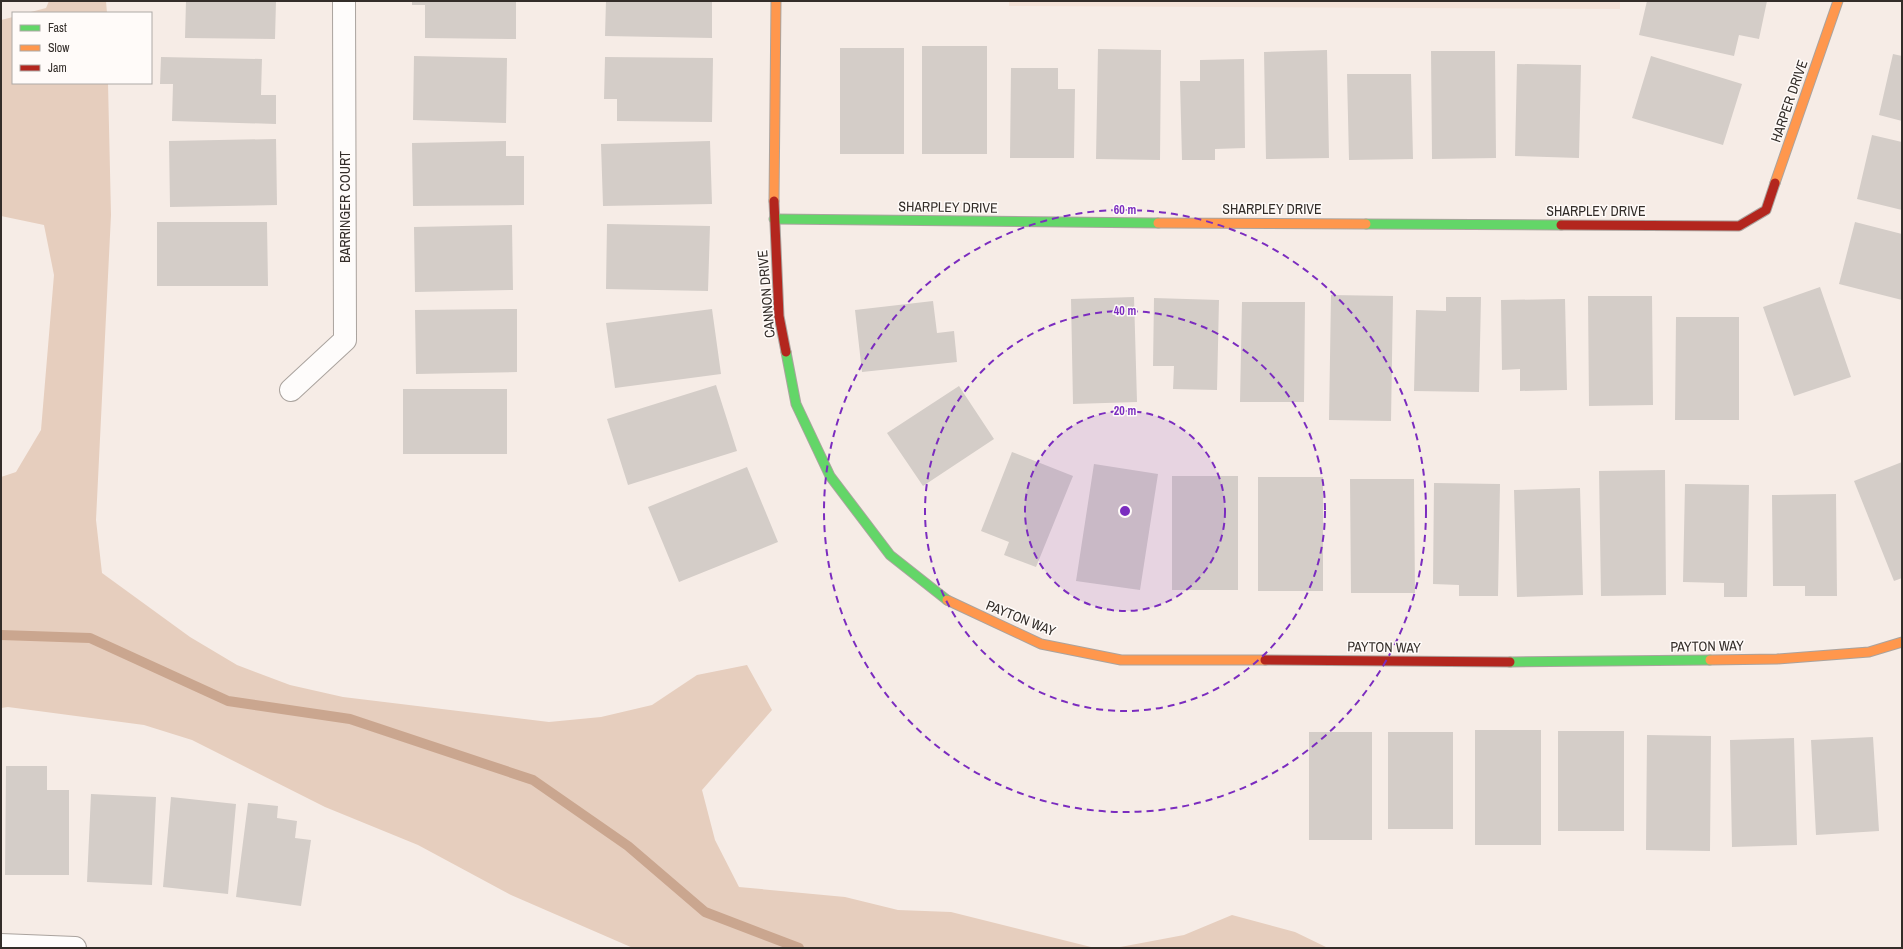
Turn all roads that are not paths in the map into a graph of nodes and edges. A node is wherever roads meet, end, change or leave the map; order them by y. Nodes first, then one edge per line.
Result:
1 (344, 1) edge
2 (776, 1) edge
3 (1838, 1) edge
4 (1766, 210) joint
5 (774, 219) junction
6 (291, 390) dead end
7 (890, 555) joint
8 (1902, 642) edge
9 (1, 945) edge
10 (75, 948) edge

1 - 6 street, BARRINGER COURT
2 - 5 street, CANNON DRIVE
3 - 4 street, HARPER DRIVE
4 - 5 street, SHARPLEY DRIVE
5 - 7 street, CANNON DRIVE
7 - 8 street, PAYTON WAY
9 - 10 street

